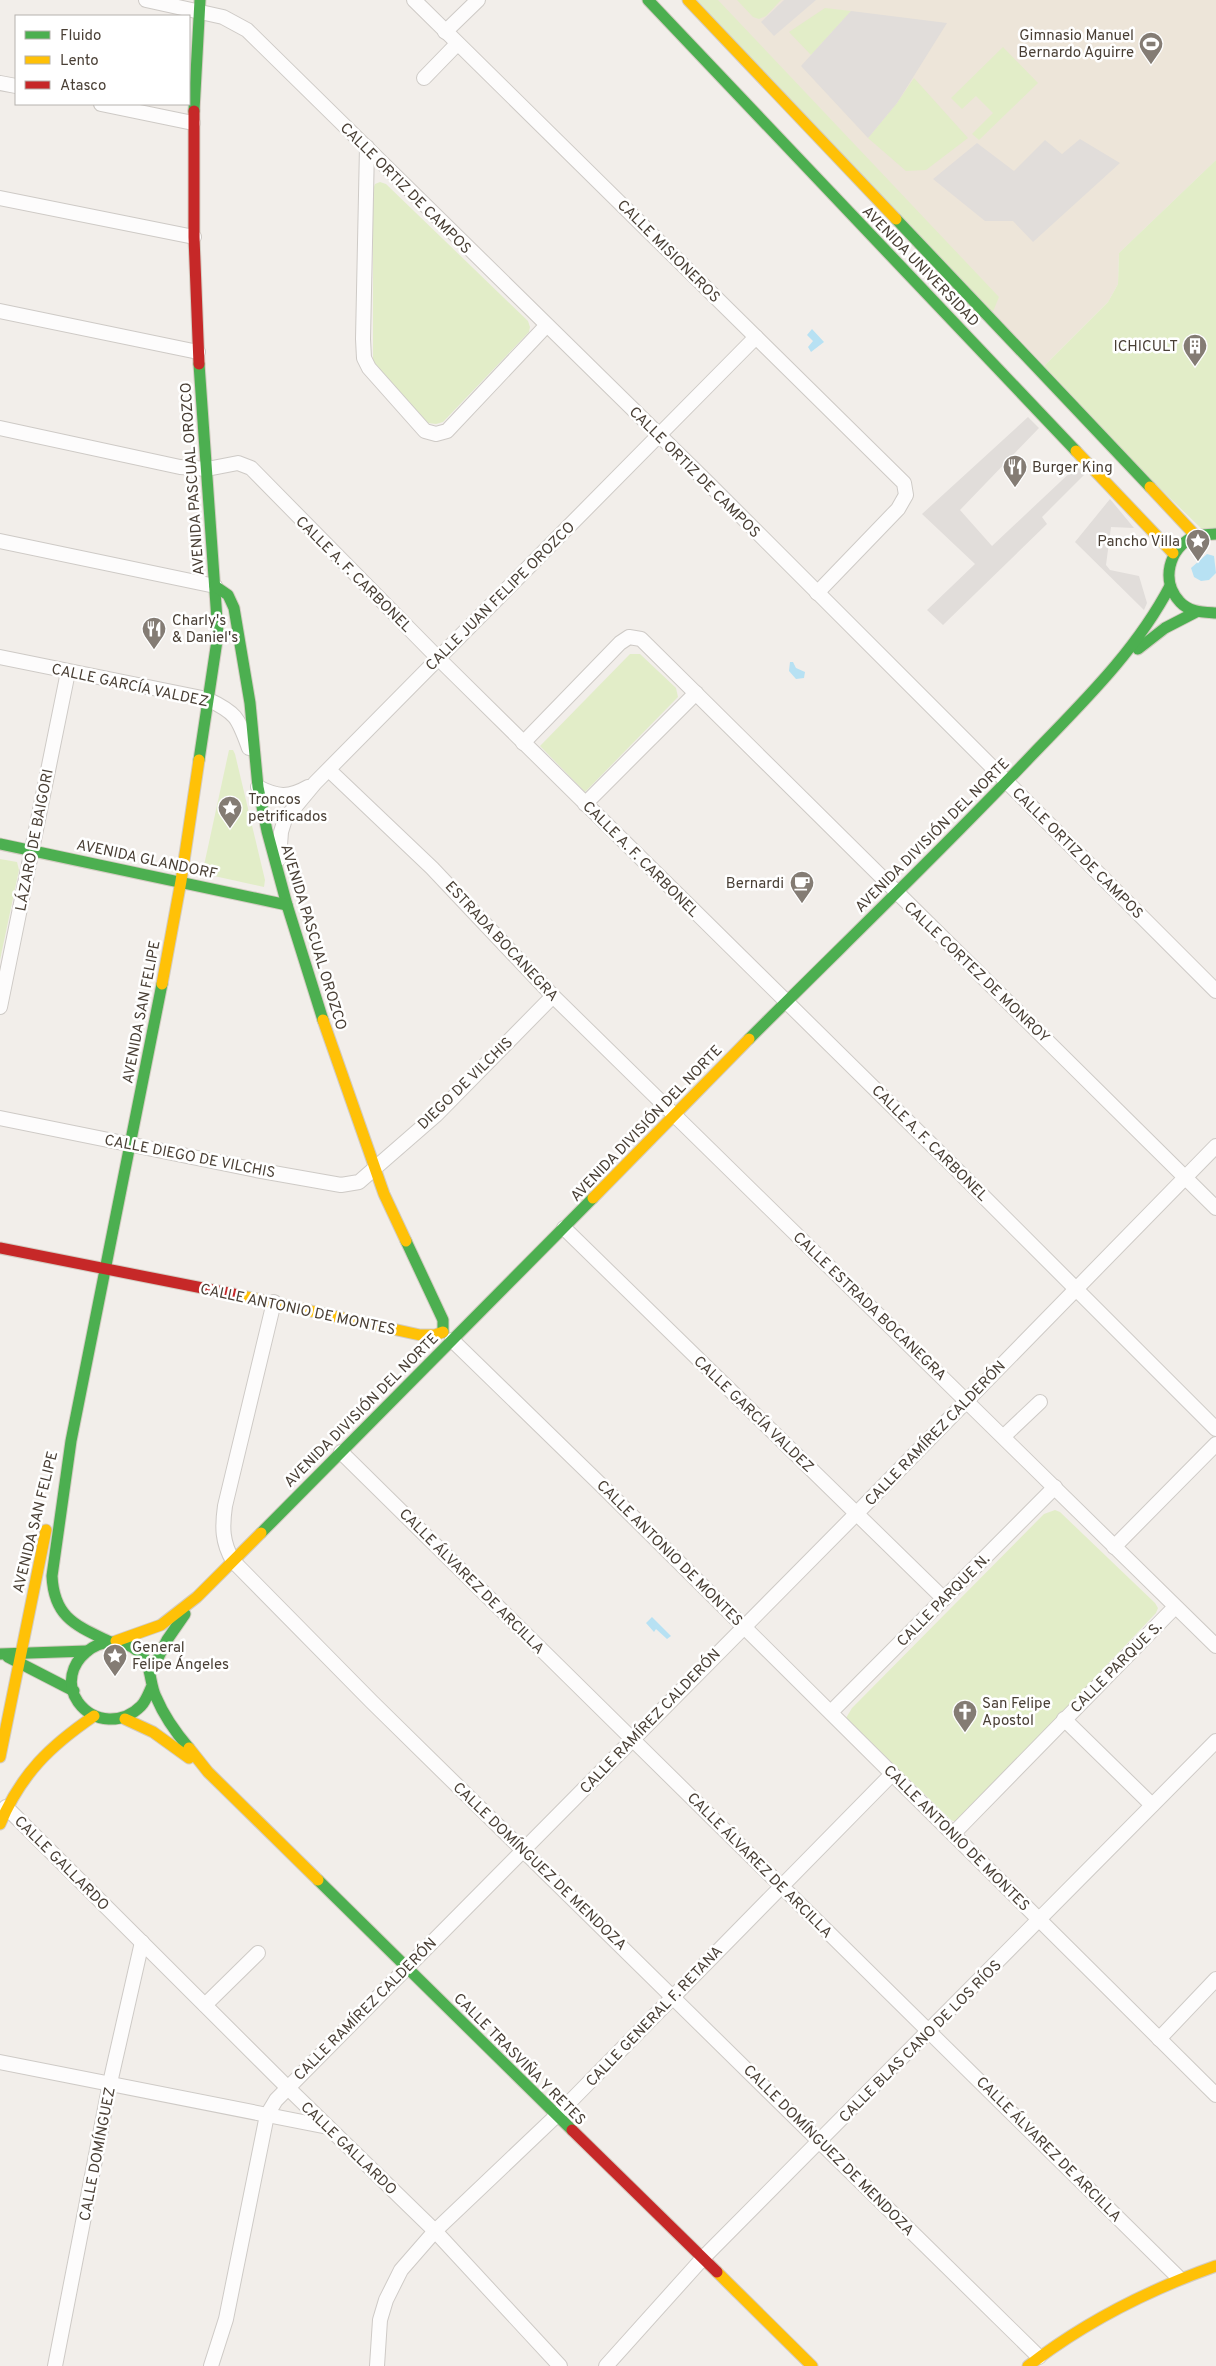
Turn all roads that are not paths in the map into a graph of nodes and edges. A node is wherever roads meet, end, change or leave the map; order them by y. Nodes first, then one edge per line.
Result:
1 (146, 0) edge
2 (414, 0) edge
3 (478, 0) edge
4 (648, 0) edge
5 (688, 0) edge
6 (200, 6) edge
7 (445, 32) junction
8 (457, 44) junction
9 (424, 78) dead end
10 (0, 83) edge
11 (15, 86) edge
12 (106, 105) edge
13 (193, 123) junction
14 (366, 147) junction
15 (0, 198) edge
16 (194, 237) junction
17 (0, 311) edge
18 (546, 326) junction
19 (756, 337) junction
20 (198, 352) junction
21 (0, 428) edge
22 (659, 436) junction
23 (207, 469) junction
24 (1216, 534) edge
25 (1195, 535) junction
26 (0, 541) edge
27 (1173, 553) junction
28 (215, 586) junction
29 (1170, 586) junction
30 (817, 593) junction
31 (1196, 612) junction
32 (1216, 612) edge
33 (0, 657) edge
34 (438, 658) junction
35 (1115, 668) junction
36 (68, 672) junction
37 (696, 693) junction
38 (208, 699) junction
39 (524, 744) junction
40 (255, 763) junction
41 (329, 770) junction
42 (1007, 782) junction
43 (315, 783) junction
44 (258, 787) junction
45 (585, 804) junction
46 (0, 844) edge
47 (33, 850) junction
48 (278, 872) junction
49 (181, 881) junction
50 (896, 893) junction
51 (287, 905) junction
52 (3, 979) edge
53 (1216, 991) edge
54 (552, 996) junction
55 (786, 1002) junction
56 (0, 1007) edge
57 (673, 1114) junction
58 (0, 1118) edge
59 (131, 1144) junction
60 (1216, 1146) edge
61 (374, 1168) junction
62 (1186, 1179) junction
63 (1216, 1208) edge
64 (564, 1228) junction
65 (0, 1248) edge
66 (106, 1270) junction
67 (1076, 1289) junction
68 (274, 1302) junction
69 (447, 1336) junction
70 (967, 1400) junction
71 (1040, 1402) dead end
72 (1216, 1429) edge
73 (1004, 1436) junction
74 (71, 1441) junction
75 (1216, 1444) edge
76 (341, 1452) junction
77 (1055, 1487) junction
78 (857, 1513) junction
79 (1114, 1547) junction
80 (233, 1560) junction
81 (197, 1597) junction
82 (944, 1599) junction
83 (1175, 1607) junction
84 (743, 1626) junction
85 (112, 1641) junction
86 (1216, 1646) edge
87 (86, 1651) junction
88 (2, 1655) edge
89 (20, 1659) junction
90 (151, 1672) junction
91 (152, 1686) junction
92 (74, 1691) junction
93 (831, 1712) junction
94 (94, 1716) junction
95 (125, 1718) junction
96 (1064, 1719) junction
97 (633, 1739) junction
98 (1216, 1741) edge
99 (0, 1757) edge
100 (208, 1772) junction
101 (892, 1774) junction
102 (1152, 1805) junction
103 (6, 1806) junction
104 (0, 1824) edge
105 (953, 1834) junction
106 (523, 1850) junction
107 (782, 1886) junction
108 (1040, 1920) junction
109 (142, 1942) junction
110 (258, 1953) dead end
111 (407, 1968) junction
112 (1216, 1980) edge
113 (674, 1997) junction
114 (205, 2005) junction
115 (929, 2031) junction
116 (1159, 2039) junction
117 (0, 2062) edge
118 (110, 2084) junction
119 (287, 2087) junction
120 (1216, 2095) edge
121 (267, 2115) junction
122 (556, 2116) junction
123 (329, 2127) junction
124 (820, 2142) junction
125 (435, 2231) junction
126 (703, 2258) junction
127 (1216, 2266) edge
128 (1179, 2278) junction
129 (1039, 2357) junction
130 (55, 2366) edge
131 (211, 2366) edge
132 (377, 2366) edge
133 (560, 2366) edge
134 (606, 2366) edge
135 (812, 2366) edge
136 (1028, 2366) edge

1 - 6 street, CALLE ORTIZ DE CAMPOS
2 - 7 street, CALLE MISIONEROS
3 - 7 street
4 - 27 main road, AVENIDA UNIVERSIDAD
5 - 25 main road, AVENIDA UNIVERSIDAD
6 - 13 main road, AVENIDA PASCUAL OROZCO
6 - 14 street, CALLE ORTIZ DE CAMPOS
7 - 8 street, CALLE MISIONEROS
8 - 9 street
8 - 19 street, CALLE MISIONEROS
10 - 11 street
12 - 13 street
13 - 16 main road, AVENIDA PASCUAL OROZCO
14 - 18 street, CALLE ORTIZ DE CAMPOS
14 - 18 street
15 - 16 street
16 - 20 main road, AVENIDA PASCUAL OROZCO
17 - 20 street
18 - 22 street, CALLE ORTIZ DE CAMPOS
19 - 22 street, CALLE JUAN FELIPE OROZCO
19 - 30 street, CALLE MISIONEROS
20 - 23 main road, AVENIDA PASCUAL OROZCO
21 - 23 street, CALLE A. F. CARBONEL
22 - 30 street, CALLE ORTIZ DE CAMPOS
22 - 34 street, CALLE JUAN FELIPE OROZCO
23 - 28 main road, AVENIDA PASCUAL OROZCO
23 - 34 street, CALLE A. F. CARBONEL
24 - 25 main road
25 - 27 main road
26 - 28 street
27 - 29 main road
28 - 38 main road, AVENIDA SAN FELIPE
28 - 40 main road, AVENIDA PASCUAL OROZCO
29 - 31 main road
29 - 35 main road, AVENIDA DIVISIÓN DEL NORTE
30 - 42 street, CALLE ORTIZ DE CAMPOS
31 - 32 main road
31 - 35 main road, AVENIDA DIVISIÓN DEL NORTE
33 - 36 street, CALLE GARCÍA VALDEZ
34 - 39 street, CALLE A. F. CARBONEL
34 - 41 street, CALLE JUAN FELIPE OROZCO
35 - 42 main road, AVENIDA DIVISIÓN DEL NORTE
36 - 38 street, CALLE GARCÍA VALDEZ
36 - 47 street, LÁZARO DE BAIGORI
37 - 39 street, CALLE CORTEZ DE MONROY
37 - 45 street
37 - 50 street, CALLE CORTEZ DE MONROY
38 - 40 street, CALLE GARCÍA VALDEZ
38 - 49 main road, AVENIDA SAN FELIPE
39 - 45 street, CALLE A. F. CARBONEL
40 - 44 main road, AVENIDA PASCUAL OROZCO
41 - 43 street, CALLE JUAN FELIPE OROZCO
41 - 54 street, ESTRADA BOCANEGRA
42 - 50 main road, AVENIDA DIVISIÓN DEL NORTE
42 - 53 street, CALLE ORTIZ DE CAMPOS
43 - 44 street
43 - 48 street, CALLE JUAN FELIPE OROZCO
44 - 48 main road, AVENIDA PASCUAL OROZCO
45 - 55 street, CALLE A. F. CARBONEL
46 - 47 main road, AVENIDA GLANDORF
47 - 49 main road, AVENIDA GLANDORF
47 - 52 street, LÁZARO DE BAIGORI
48 - 51 main road, AVENIDA PASCUAL OROZCO
49 - 51 main road, AVENIDA GLANDORF
49 - 59 main road, AVENIDA SAN FELIPE
50 - 55 main road, AVENIDA DIVISIÓN DEL NORTE
50 - 62 street, CALLE CORTEZ DE MONROY
51 - 61 main road, AVENIDA PASCUAL OROZCO
52 - 56 street, LÁZARO DE BAIGORI
54 - 57 street, ESTRADA BOCANEGRA
54 - 61 street, DIEGO DE VILCHIS
55 - 57 main road, AVENIDA DIVISIÓN DEL NORTE
55 - 67 street, CALLE A. F. CARBONEL
57 - 64 main road, AVENIDA DIVISIÓN DEL NORTE
57 - 70 street, CALLE ESTRADA BOCANEGRA
58 - 59 street, CALLE DIEGO DE VILCHIS
59 - 61 street, CALLE DIEGO DE VILCHIS
59 - 66 main road, AVENIDA SAN FELIPE
60 - 62 street, CALLE RAMÍREZ CALDERÓN
61 - 69 main road, AVENIDA PASCUAL OROZCO
62 - 63 street, CALLE CORTEZ DE MONROY
62 - 67 street, CALLE RAMÍREZ CALDERÓN
64 - 69 main road, AVENIDA DIVISIÓN DEL NORTE
64 - 78 street, CALLE GARCÍA VALDEZ
65 - 66 main road, CALLE ANTONIO DE MONTES
66 - 68 main road, CALLE ANTONIO DE MONTES
66 - 74 main road, AVENIDA SAN FELIPE
67 - 70 street, CALLE RAMÍREZ CALDERÓN
67 - 72 street, CALLE A. F. CARBONEL
68 - 69 main road, CALLE ANTONIO DE MONTES
68 - 80 street, CALLE DOMÍNGUEZ DE MENDOZA
69 - 76 main road, AVENIDA DIVISIÓN DEL NORTE
69 - 84 street, CALLE ANTONIO DE MONTES
70 - 73 street, CALLE ESTRADA BOCANEGRA
70 - 78 street, CALLE RAMÍREZ CALDERÓN
71 - 73 street
73 - 77 street, CALLE ESTRADA BOCANEGRA
74 - 85 main road, AVENIDA SAN FELIPE
74 - 89 main road, AVENIDA SAN FELIPE
75 - 79 street
76 - 80 main road, AVENIDA DIVISIÓN DEL NORTE
76 - 97 street, CALLE ÁLVAREZ DE ARCILLA
77 - 79 street, CALLE ESTRADA BOCANEGRA
77 - 82 street, CALLE PARQUE N.
78 - 82 street, CALLE GARCÍA VALDEZ
78 - 84 street, CALLE RAMÍREZ CALDERÓN
79 - 83 street, CALLE ESTRADA BOCANEGRA
80 - 81 main road, AVENIDA DIVISIÓN DEL NORTE
80 - 106 street, CALLE DOMÍNGUEZ DE MENDOZA
81 - 85 main road, AVENIDA DIVISIÓN DEL NORTE
81 - 90 main road, AVENIDA DIVISIÓN DEL NORTE
82 - 93 street, CALLE PARQUE N.
83 - 86 street, CALLE ESTRADA BOCANEGRA
83 - 96 street, CALLE PARQUE S.
84 - 93 street, CALLE ANTONIO DE MONTES
84 - 97 street, CALLE RAMÍREZ CALDERÓN
85 - 87 main road
85 - 90 main road
87 - 89 main road
87 - 92 main road
88 - 89 main road
89 - 92 main road
89 - 99 main road, AVENIDA SAN FELIPE
90 - 91 main road
91 - 95 main road
91 - 100 main road, CALLE TRASVIÑA Y RETES
92 - 94 main road
93 - 101 street, CALLE ANTONIO DE MONTES
94 - 95 main road
94 - 103 main road
95 - 100 main road, CALLE TRASVIÑA Y RETES
96 - 102 street
96 - 105 street, CALLE PARQUE S.
97 - 106 street, CALLE RAMÍREZ CALDERÓN
97 - 107 street, CALLE ÁLVAREZ DE ARCILLA
98 - 102 street, CALLE BLAS CANO DE LOS RÍOS
100 - 111 main road, CALLE TRASVIÑA Y RETES
101 - 105 street, CALLE ANTONIO DE MONTES
101 - 107 street, CALLE GENERAL F. RETANA
102 - 108 street, CALLE BLAS CANO DE LOS RÍOS
103 - 104 main road
103 - 109 street, CALLE GALLARDO
105 - 108 street, CALLE ANTONIO DE MONTES
106 - 111 street, CALLE RAMÍREZ CALDERÓN
106 - 113 street, CALLE DOMÍNGUEZ DE MENDOZA
107 - 113 street, CALLE GENERAL F. RETANA
107 - 115 street, CALLE ÁLVAREZ DE ARCILLA
108 - 115 street, CALLE BLAS CANO DE LOS RÍOS
108 - 116 street, CALLE ANTONIO DE MONTES
109 - 114 street, CALLE GALLARDO
109 - 118 street, CALLE DOMÍNGUEZ
110 - 114 street
111 - 119 street, CALLE RAMÍREZ CALDERÓN
111 - 122 main road, CALLE TRASVIÑA Y RETES
112 - 116 street
113 - 122 street, CALLE GENERAL F. RETANA
113 - 124 street, CALLE DOMÍNGUEZ DE MENDOZA
114 - 119 street, CALLE GALLARDO
115 - 124 street, CALLE BLAS CANO DE LOS RÍOS
115 - 128 street, CALLE ÁLVAREZ DE ARCILLA
116 - 120 street, CALLE ANTONIO DE MONTES
117 - 118 street
118 - 121 street
118 - 130 street, CALLE DOMÍNGUEZ
119 - 121 street, CALLE RAMÍREZ CALDERÓN
119 - 123 street, CALLE GALLARDO
121 - 123 street
121 - 131 street, CALLE RAMÍREZ CALDERÓN
122 - 125 street, CALLE GENERAL F. RETANA
122 - 126 main road, CALLE TRASVIÑA Y RETES
123 - 125 street, CALLE GALLARDO
124 - 126 street, CALLE BLAS CANO DE LOS RÍOS
124 - 129 street, CALLE DOMÍNGUEZ DE MENDOZA
125 - 132 street, CALLE GENERAL F. RETANA
125 - 133 street, CALLE GALLARDO
126 - 134 street, CALLE BLAS CANO DE LOS RÍOS
126 - 135 main road, CALLE TRASVIÑA Y RETES
127 - 128 main road
128 - 129 main road
129 - 136 main road

